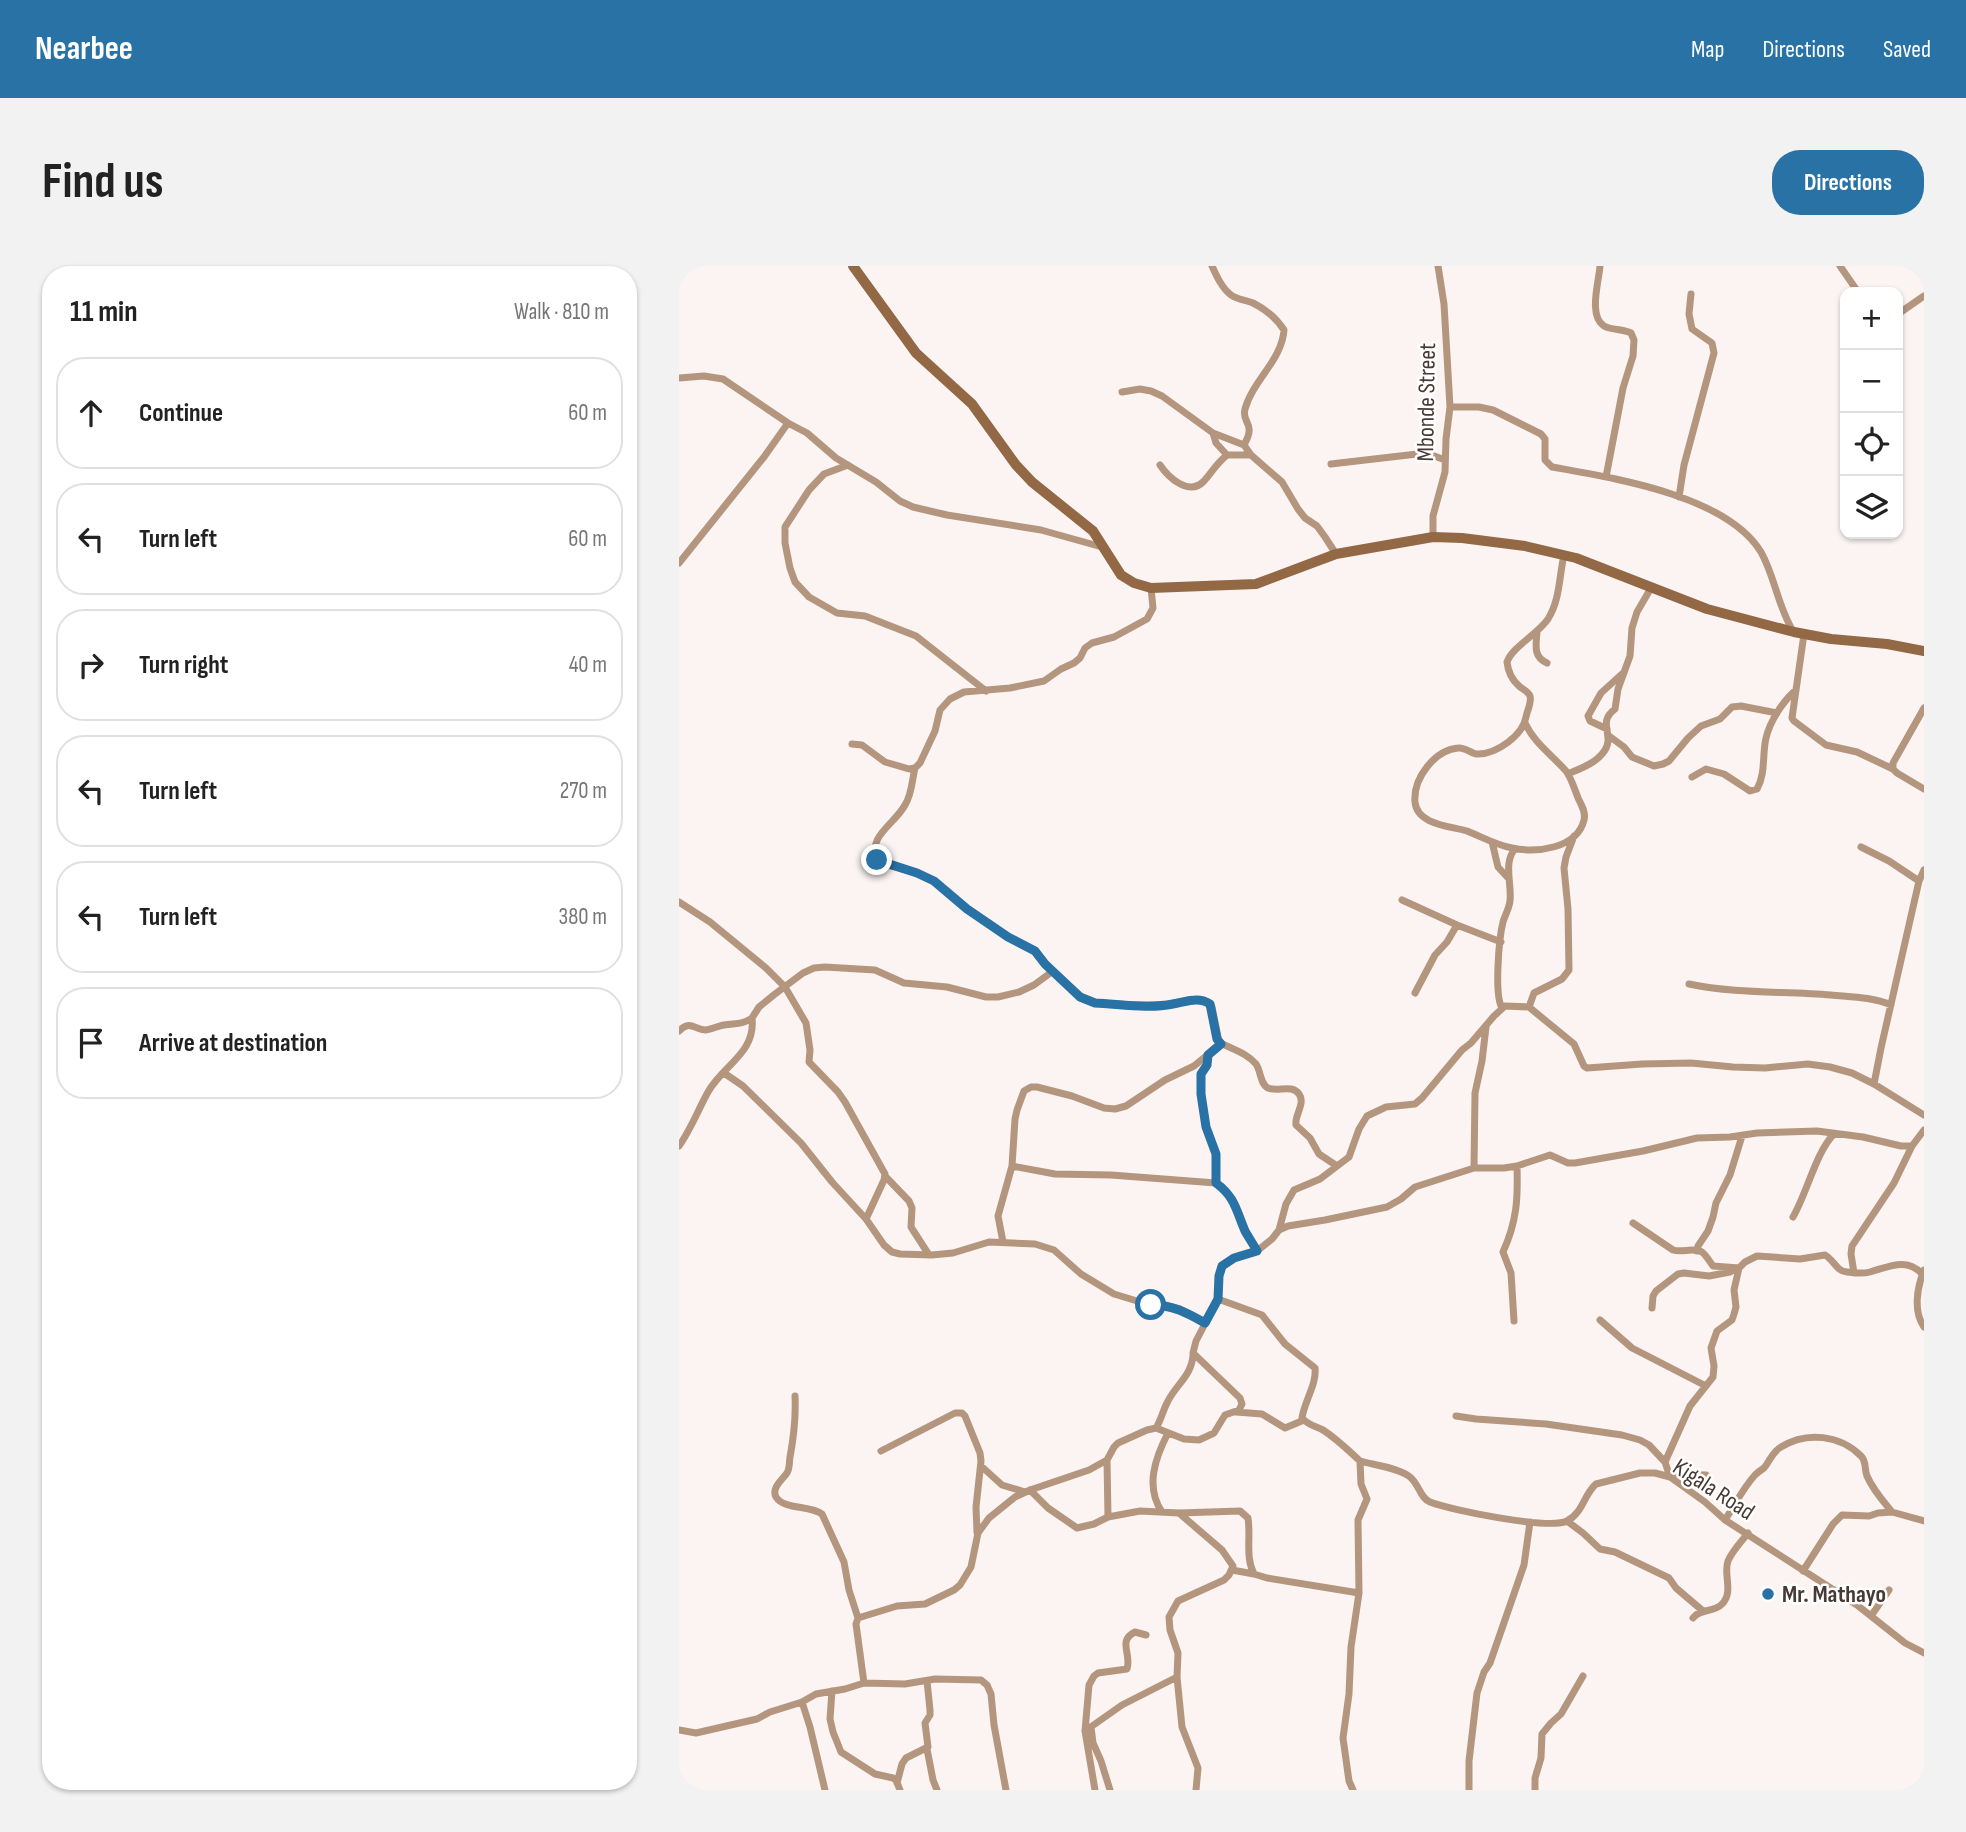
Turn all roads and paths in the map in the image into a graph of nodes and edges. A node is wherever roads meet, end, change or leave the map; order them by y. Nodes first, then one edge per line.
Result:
1 (853, 266) edge
2 (1212, 266) edge
3 (1438, 266) edge
4 (1600, 266) edge
5 (1840, 266) edge
6 (1855, 287) edge
7 (1691, 294) dead end
8 (1924, 296) edge
9 (1903, 311) edge
10 (679, 378) edge
11 (1122, 392) dead end
12 (1450, 407) junction
13 (788, 423) junction
14 (1213, 433) junction
15 (1244, 444) junction
16 (1227, 454) junction
17 (1251, 455) junction
18 (1445, 460) junction
19 (1331, 464) dead end
20 (848, 465) junction
21 (1160, 465) dead end
22 (1606, 477) junction
23 (1679, 497) junction
24 (1433, 537) junction
25 (1103, 548) junction
26 (1336, 554) junction
27 (1564, 555) junction
28 (679, 563) edge
29 (1151, 588) junction
30 (1651, 588) junction
31 (1537, 632) junction
32 (1799, 633) junction
33 (1924, 651) edge
34 (1547, 663) dead end
35 (1624, 672) junction
36 (1797, 689) junction
37 (987, 691) junction
38 (1924, 708) edge
39 (1777, 713) junction
40 (1525, 723) junction
41 (1608, 732) junction
42 (852, 744) dead end
43 (915, 768) junction
44 (1893, 769) junction
45 (1568, 774) junction
46 (1692, 777) dead end
47 (1924, 789) edge
48 (1575, 836) junction
49 (1492, 842) junction
50 (1861, 847) dead end
51 (1515, 849) junction
52 (1550, 849) junction
53 (1566, 861) junction
54 (1924, 870) edge
55 (1509, 878) junction
56 (1919, 881) junction
57 (1402, 900) dead end
58 (679, 902) edge
59 (1457, 925) junction
60 (1501, 942) junction
61 (1053, 971) junction
62 (1689, 984) dead end
63 (785, 987) junction
64 (1415, 993) dead end
65 (1891, 1005) junction
66 (1529, 1007) junction
67 (1502, 1008) junction
68 (752, 1018) junction
69 (1486, 1027) junction
70 (679, 1031) edge
71 (1221, 1044) junction
72 (1208, 1055) junction
73 (724, 1073) junction
74 (1874, 1084) junction
75 (1924, 1115) edge
76 (1924, 1129) edge
77 (1834, 1134) junction
78 (1742, 1136) junction
79 (679, 1146) edge
80 (1912, 1146) junction
81 (1012, 1166) junction
82 (1337, 1166) junction
83 (1517, 1166) junction
84 (1474, 1168) junction
85 (885, 1176) junction
86 (1216, 1183) junction
87 (1793, 1217) dead end
88 (866, 1219) junction
89 (1633, 1223) dead end
90 (1279, 1230) junction
91 (1003, 1241) junction
92 (1257, 1251) junction
93 (1697, 1251) junction
94 (929, 1255) junction
95 (1738, 1268) junction
96 (1923, 1272) edge
97 (1854, 1273) junction
98 (1218, 1299) junction
99 (1652, 1308) dead end
100 (1599, 1320) dead end
101 (1514, 1321) dead end
102 (1205, 1323) junction
103 (1924, 1327) edge
104 (1193, 1354) junction
105 (1706, 1386) junction
106 (795, 1396) dead end
107 (1236, 1412) junction
108 (1456, 1416) dead end
109 (1304, 1420) junction
110 (1156, 1428) junction
111 (1168, 1433) junction
112 (881, 1451) dead end
113 (1107, 1460) junction
114 (1360, 1461) junction
115 (1665, 1462) junction
116 (981, 1466) junction
117 (1706, 1475) dead end
118 (1669, 1476) junction
119 (1028, 1491) junction
120 (1162, 1512) junction
121 (1892, 1512) junction
122 (1179, 1513) junction
123 (1108, 1517) junction
124 (1725, 1520) junction
125 (1530, 1521) junction
126 (1567, 1521) junction
127 (1924, 1521) edge
128 (978, 1533) junction
129 (1748, 1533) junction
130 (1232, 1570) junction
131 (1803, 1571) junction
132 (1254, 1574) junction
133 (1889, 1590) dead end
134 (1359, 1593) junction
135 (1703, 1611) junction
136 (1871, 1616) junction
137 (858, 1618) junction
138 (1693, 1618) dead end
139 (1146, 1635) dead end
140 (1924, 1653) edge
141 (1583, 1676) dead end
142 (1177, 1677) junction
143 (927, 1681) junction
144 (864, 1683) junction
145 (832, 1691) junction
146 (802, 1702) junction
147 (1088, 1729) junction
148 (679, 1730) edge
149 (927, 1749) junction
150 (899, 1786) edge
151 (825, 1790) edge
152 (937, 1790) edge
153 (1006, 1790) edge
154 (1095, 1790) edge
155 (1110, 1790) edge
156 (1196, 1790) edge
157 (1353, 1790) edge
158 (1469, 1790) edge
159 (1535, 1790) edge

1 - 25 street
2 - 15 street
3 - 12 street, Mbonde Street
4 - 22 street
5 - 6 street
7 - 23 street
8 - 9 street
10 - 13 street
11 - 14 street
12 - 18 street, Mbonde Street
12 - 22 street
13 - 20 street
13 - 28 street
14 - 15 street
14 - 16 street
15 - 17 street
16 - 17 street
16 - 21 street
17 - 26 street
18 - 19 street
18 - 24 street, Mbonde Street
20 - 25 street
20 - 37 street
22 - 23 street
23 - 32 street
24 - 26 street
24 - 27 street
25 - 29 street
26 - 29 street
27 - 30 street
27 - 31 street
29 - 37 street
30 - 32 street
30 - 35 street
31 - 34 street
31 - 40 street
32 - 33 street
32 - 36 street
35 - 41 street
35 - 41 street
36 - 39 street
36 - 44 street
37 - 43 street
38 - 44 street
39 - 41 street
39 - 46 street
40 - 45 street
40 - 49 street
41 - 45 street
42 - 43 street
43 - 61 street
44 - 47 street
45 - 48 street
48 - 52 street
48 - 53 street
49 - 51 street
49 - 55 street
50 - 56 street
51 - 52 street
51 - 55 street
52 - 53 street
53 - 66 street
54 - 56 street
55 - 60 street
56 - 65 street
57 - 59 street
58 - 63 street
59 - 60 street
59 - 64 street
60 - 67 street
61 - 63 street
61 - 71 street
62 - 65 street
63 - 68 street
63 - 85 street
65 - 74 street
66 - 67 street
66 - 74 street
67 - 69 street
68 - 70 street
68 - 73 street
69 - 82 street
69 - 84 street
71 - 72 street
71 - 82 street
72 - 81 street
72 - 86 street
73 - 79 street
73 - 88 street
74 - 75 street
76 - 80 street
77 - 78 street
77 - 80 street
77 - 87 street
78 - 83 street
78 - 93 street
80 - 97 street
81 - 86 street
81 - 91 street
82 - 90 street
83 - 84 street
83 - 101 street
84 - 90 street
85 - 88 street
85 - 94 street
86 - 92 street
88 - 94 street
89 - 93 street
90 - 92 street
91 - 94 street
91 - 102 street
92 - 98 street
93 - 95 street
95 - 97 street
95 - 99 street
95 - 105 street
96 - 97 street
96 - 103 street
98 - 102 street
98 - 109 street
100 - 105 street
102 - 104 street
104 - 107 street
104 - 110 street
105 - 115 street
106 - 137 street
107 - 109 street
107 - 111 street
108 - 115 street
109 - 114 street
110 - 111 street
110 - 113 street
111 - 120 street
112 - 116 street
113 - 119 street
113 - 123 street
114 - 125 street
114 - 134 street
115 - 118 street
116 - 119 street
116 - 128 street
117 - 118 street
118 - 124 street, Kigala Road
118 - 126 street, Kigala Road
119 - 123 street
119 - 128 street
120 - 122 street
120 - 123 street
121 - 124 street
121 - 127 street
121 - 131 street
122 - 130 street
122 - 132 street
124 - 129 street, Kigala Road
125 - 126 street
125 - 158 street
126 - 135 street
128 - 137 street
129 - 131 street, Kigala Road
129 - 135 street
130 - 132 street
130 - 142 street
131 - 136 street, Kigala Road
132 - 134 street
133 - 136 street
134 - 157 street
135 - 138 street
136 - 140 street, Kigala Road
137 - 144 street
139 - 147 street
141 - 159 street
142 - 147 street
142 - 156 street
143 - 144 street
143 - 149 street
143 - 153 street
144 - 145 street
145 - 146 street
145 - 150 street
146 - 148 street
146 - 151 street
147 - 154 street
147 - 155 street
149 - 150 street
149 - 152 street

